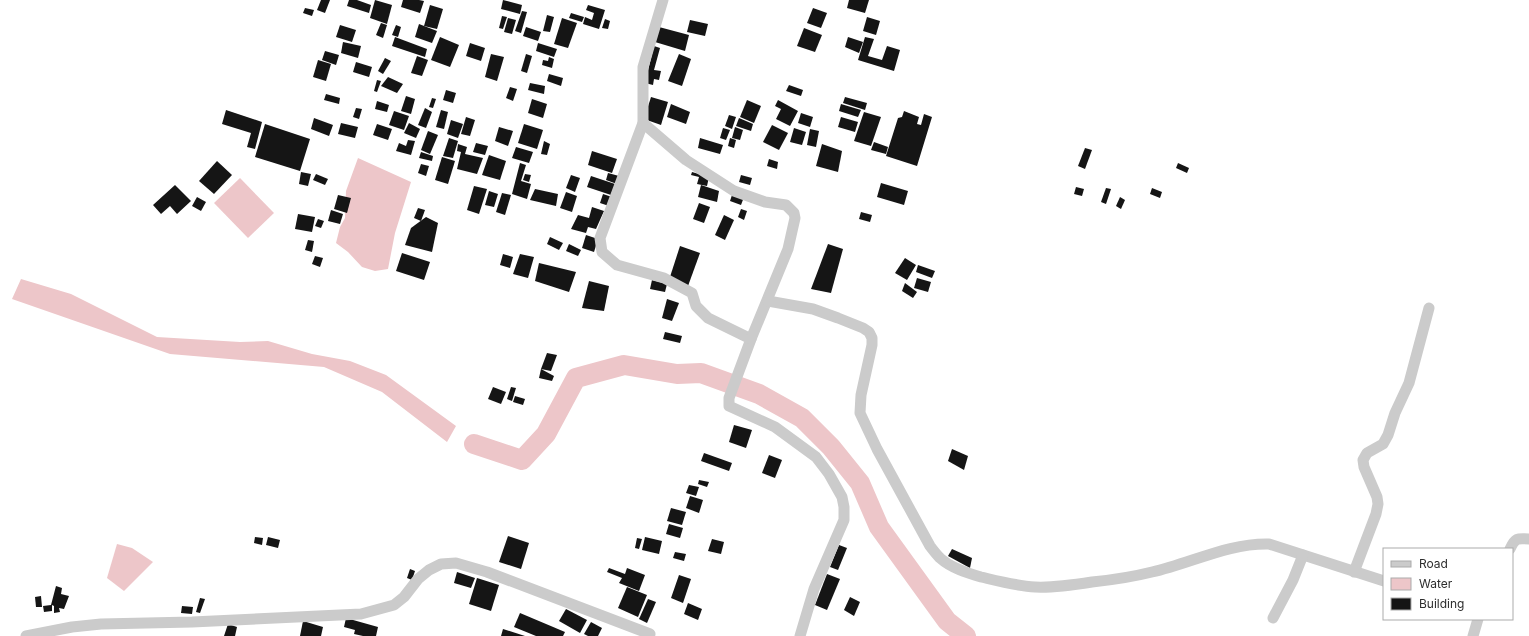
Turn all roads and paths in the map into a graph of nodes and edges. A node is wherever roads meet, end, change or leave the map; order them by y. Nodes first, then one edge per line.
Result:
1 (663, 0) edge
2 (643, 123) junction
3 (768, 301) junction
4 (1429, 308) dead end
5 (751, 340) junction
6 (1529, 540) edge
7 (1510, 548) edge
8 (1303, 555) junction
9 (1354, 572) junction
10 (1383, 580) edge
11 (1273, 618) dead end
12 (1478, 620) edge
13 (650, 634) dead end
14 (26, 636) edge
15 (800, 636) edge
16 (1473, 636) edge

1 - 2 street
2 - 3 street
2 - 5 street
3 - 5 street
3 - 8 street
4 - 9 street
5 - 15 street
6 - 7 street
8 - 9 street
8 - 11 street
9 - 10 street
12 - 16 street
13 - 14 street

